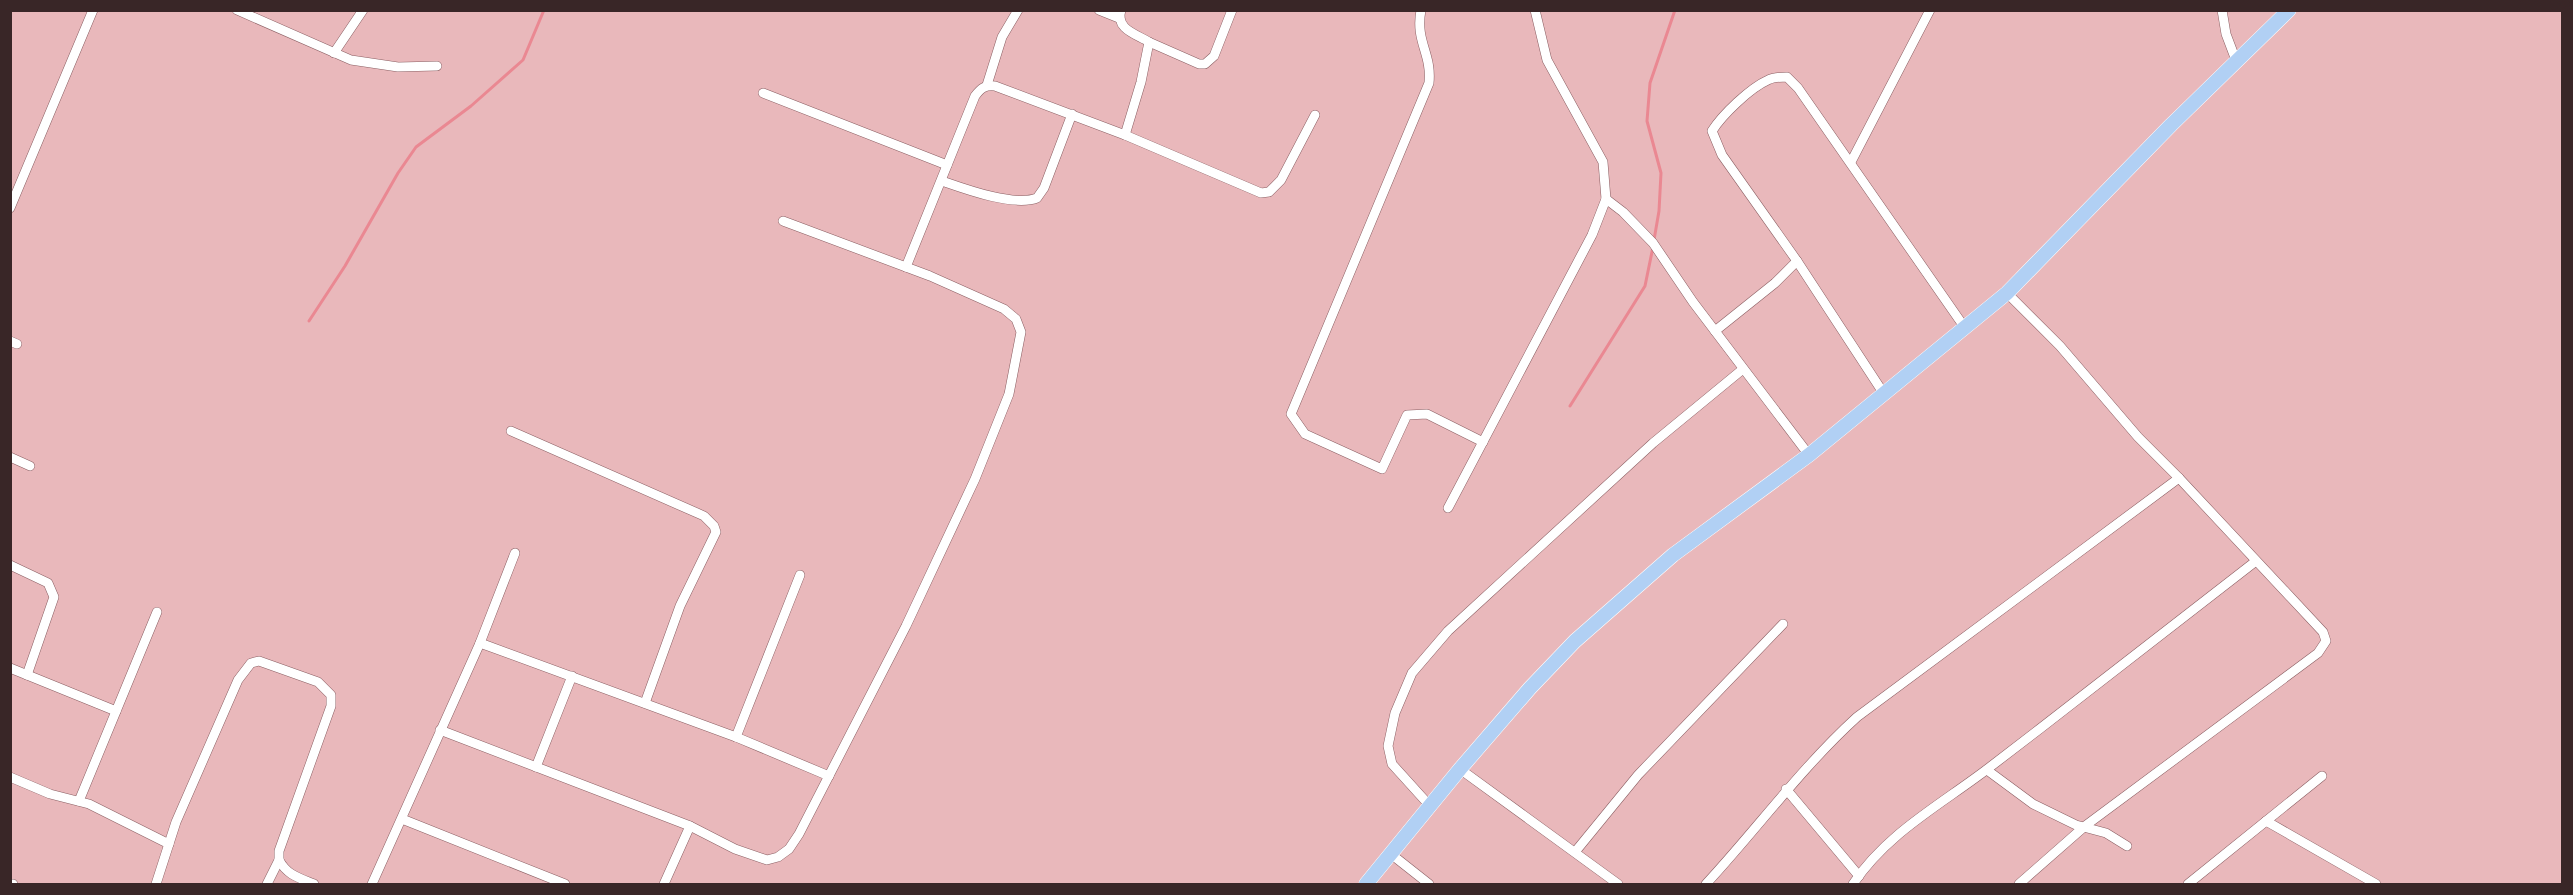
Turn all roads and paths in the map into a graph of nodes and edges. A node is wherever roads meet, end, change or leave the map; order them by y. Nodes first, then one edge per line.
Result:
1 (93, 10) edge
2 (237, 10) edge
3 (363, 10) edge
4 (1018, 10) edge
5 (1099, 10) edge
6 (1232, 10) edge
7 (1421, 10) edge
8 (1535, 10) edge
9 (1930, 10) edge
10 (2223, 10) edge
11 (2289, 10) edge
12 (1120, 14) edge
13 (1149, 42) junction
14 (334, 53) junction
15 (2237, 63) junction
16 (437, 66) dead end
17 (987, 85) junction
18 (763, 93) dead end
19 (1072, 114) junction
20 (1315, 115) dead end
21 (1125, 135) junction
22 (1851, 162) junction
23 (947, 165) junction
24 (942, 181) junction
25 (1606, 199) junction
26 (10, 208) edge
27 (783, 221) dead end
28 (1797, 261) junction
29 (906, 267) junction
30 (2007, 293) junction
31 (1965, 328) junction
32 (1715, 331) junction
33 (1743, 369) junction
34 (1884, 394) junction
35 (511, 431) dead end
36 (1483, 442) junction
37 (1809, 455) junction
38 (10, 457) edge
39 (30, 466) dead end
40 (2179, 478) junction
41 (1448, 508) dead end
42 (515, 553) dead end
43 (2256, 561) junction
44 (10, 565) edge
45 (800, 575) dead end
46 (157, 612) dead end
47 (1783, 624) dead end
48 (480, 643) junction
49 (10, 668) edge
50 (27, 675) junction
51 (572, 676) junction
52 (645, 703) junction
53 (116, 711) junction
54 (440, 730) junction
55 (736, 737) junction
56 (536, 767) junction
57 (1460, 769) junction
58 (1987, 770) junction
59 (829, 776) junction
60 (2322, 776) dead end
61 (10, 777) edge
62 (1786, 789) junction
63 (79, 801) junction
64 (1430, 806) junction
65 (402, 819) junction
66 (2266, 821) junction
67 (690, 826) junction
68 (2085, 826) junction
69 (169, 844) junction
70 (2127, 846) dead end
71 (1575, 852) junction
72 (1391, 854) junction
73 (279, 860) junction
74 (1859, 876) junction
75 (156, 885) edge
76 (267, 885) edge
77 (314, 885) edge
78 (372, 885) edge
79 (565, 885) edge
80 (664, 885) edge
81 (1366, 885) edge
82 (1429, 885) edge
83 (1618, 885) edge
84 (1706, 885) edge
85 (1853, 885) edge
86 (2019, 885) edge
87 (2188, 885) edge
88 (2376, 885) edge

1 - 26 street
2 - 14 street
3 - 14 street
4 - 17 street
5 - 12 street
6 - 13 street
7 - 36 street
8 - 25 street
9 - 22 street
10 - 15 street
11 - 15 main road
12 - 13 street
13 - 21 street
14 - 16 street
15 - 30 main road
17 - 19 street
17 - 23 street
18 - 23 street
19 - 21 street
19 - 24 street
20 - 21 street
22 - 28 street
22 - 31 street
23 - 24 street
24 - 29 street
25 - 32 street
25 - 36 street
27 - 29 street
28 - 32 street
28 - 34 street
29 - 59 street
30 - 31 main road
30 - 40 street
31 - 34 main road
32 - 33 street
33 - 37 street
33 - 64 street
34 - 37 main road
35 - 52 street
36 - 41 street
37 - 57 main road
38 - 39 street
40 - 43 street
40 - 62 street
42 - 48 street
43 - 58 street
43 - 68 street
44 - 50 street
45 - 55 street
46 - 53 street
47 - 71 street
48 - 51 street
48 - 54 street
49 - 50 street
50 - 53 street
51 - 52 street
51 - 56 street
52 - 55 street
53 - 63 street
54 - 56 street
54 - 65 street
55 - 59 street
56 - 67 street
57 - 64 main road
57 - 71 street
58 - 68 street
58 - 74 street
59 - 67 street
60 - 66 street
61 - 63 street
62 - 74 street
62 - 84 street
63 - 69 street
64 - 72 main road
65 - 78 street
65 - 79 street
66 - 87 street
66 - 88 street
67 - 80 street
68 - 70 street
68 - 86 street
69 - 73 street
69 - 75 street
71 - 83 street
72 - 81 main road
72 - 82 street
73 - 76 street
73 - 77 street
74 - 85 street

